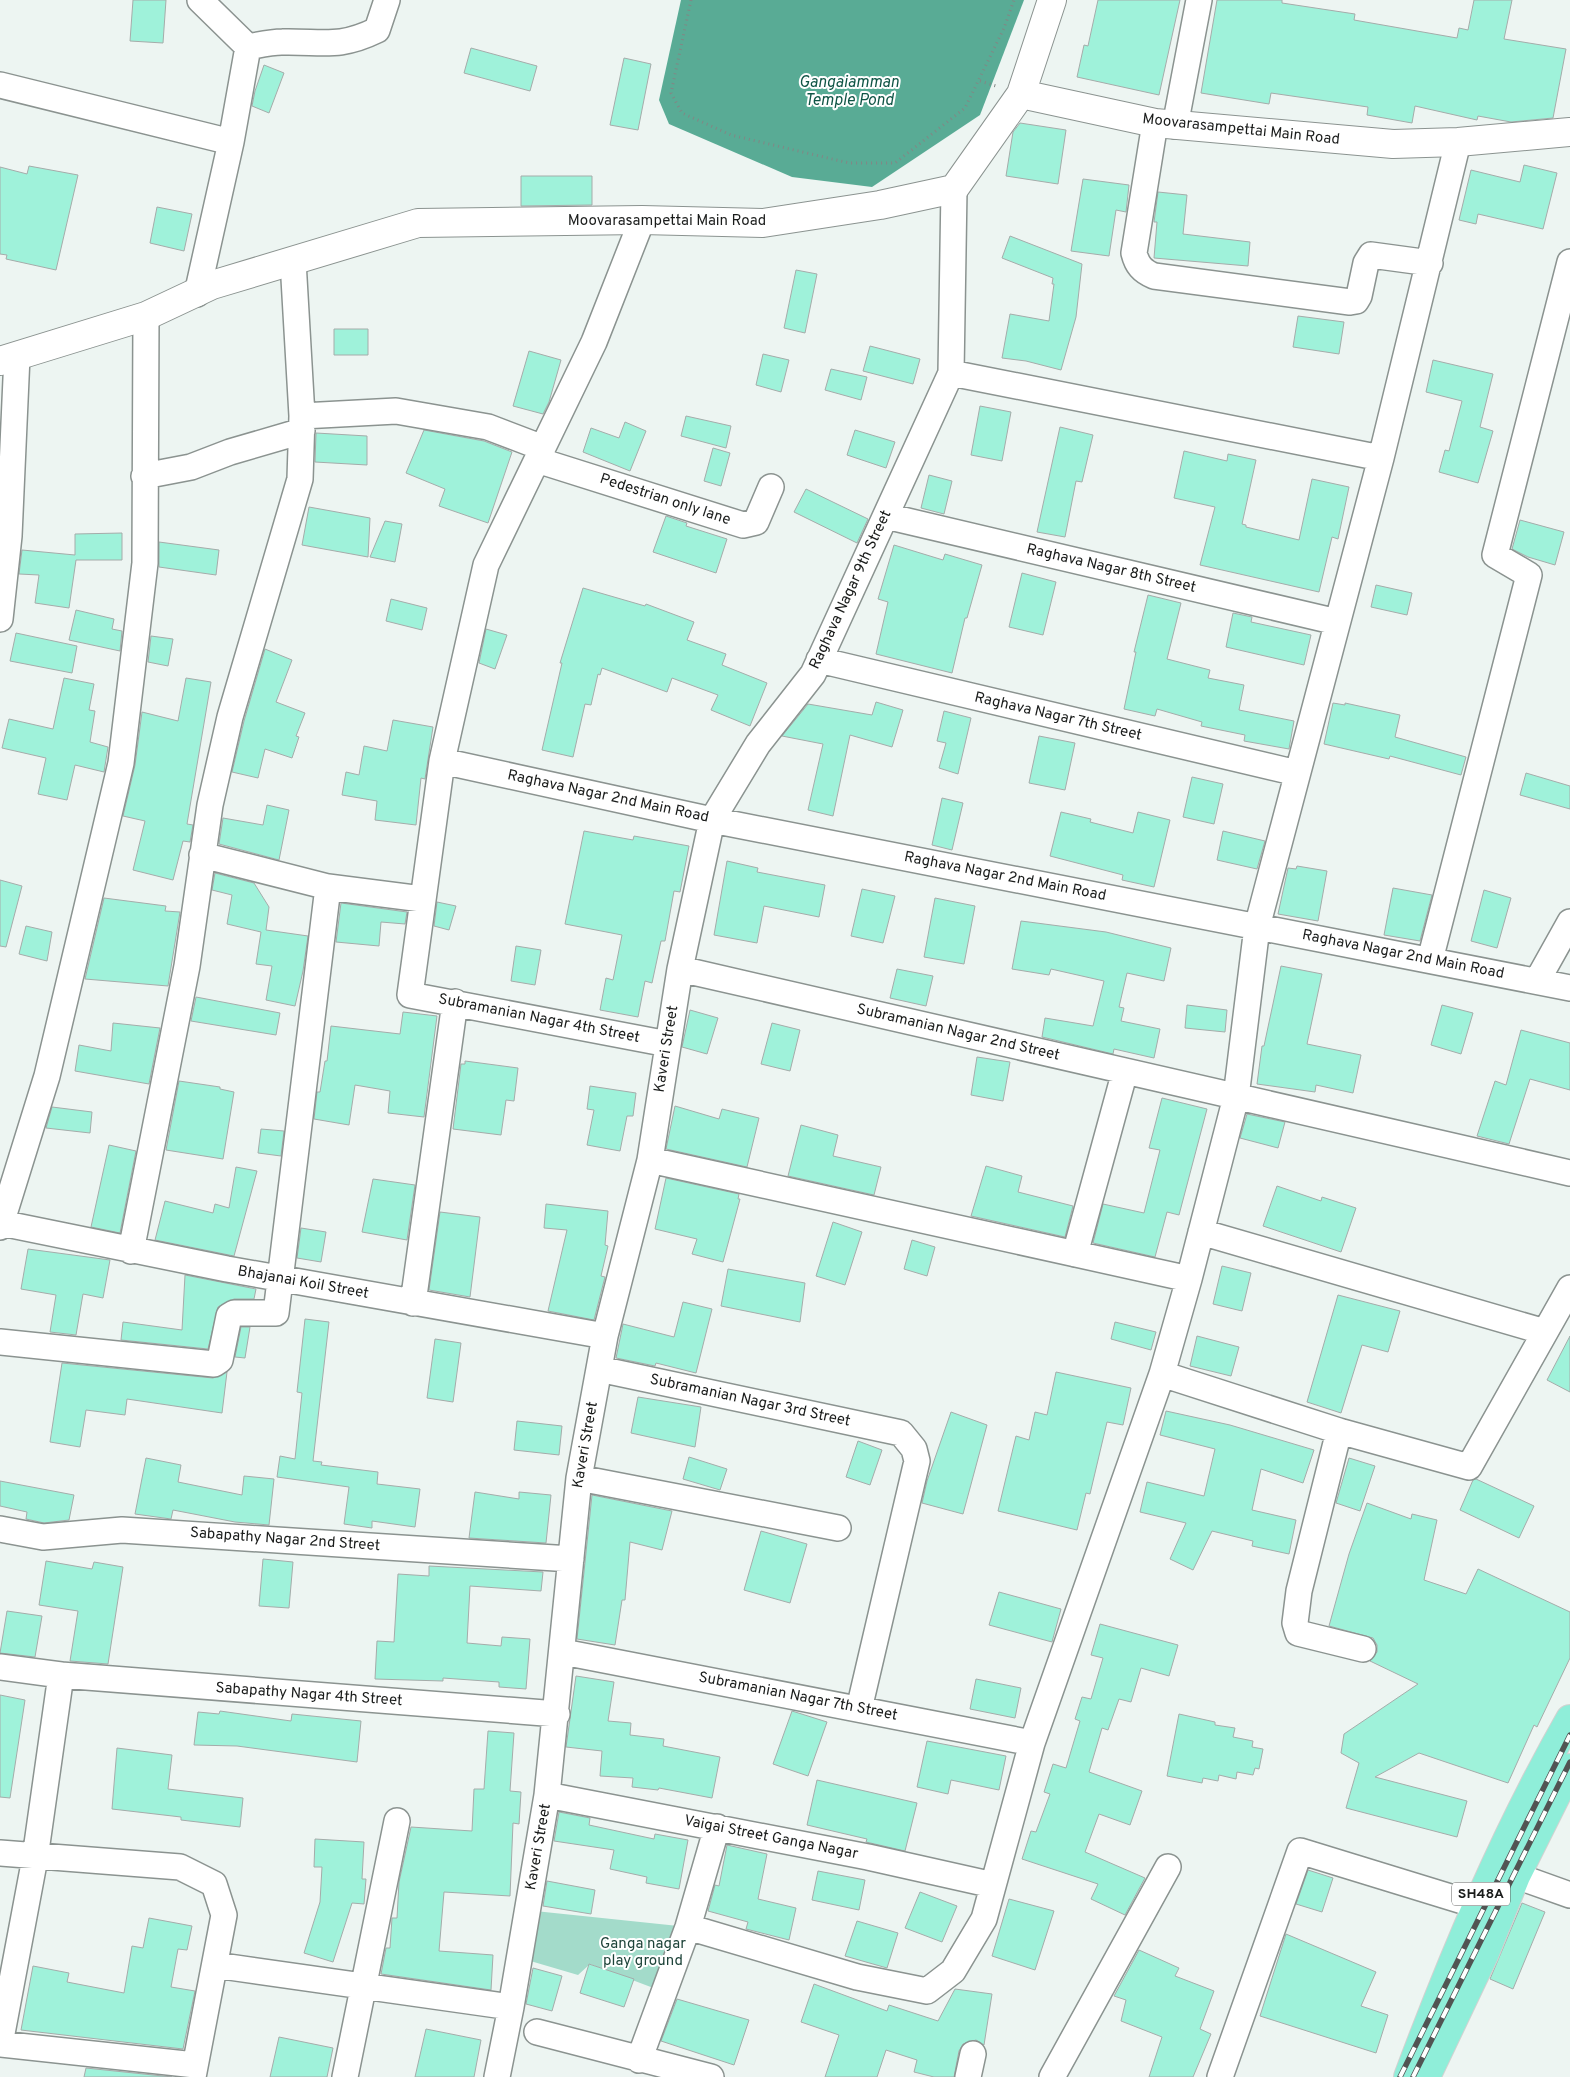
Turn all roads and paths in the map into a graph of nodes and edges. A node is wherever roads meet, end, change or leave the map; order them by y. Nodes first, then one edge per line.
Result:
1 (387, 0) edge
2 (691, 0) edge
3 (1014, 0) edge
4 (1052, 0) edge
5 (1199, 0) edge
6 (209, 4) edge
7 (248, 47) junction
8 (0, 85) edge
9 (1021, 94) junction
10 (1165, 124) junction
11 (1570, 132) edge
12 (231, 142) junction
13 (1458, 142) junction
14 (954, 189) junction
15 (642, 220) junction
16 (293, 261) junction
17 (1570, 262) edge
18 (1430, 263) junction
19 (197, 294) junction
20 (146, 316) junction
21 (8, 359) edge
22 (951, 373) junction
23 (302, 423) junction
24 (540, 454) junction
25 (1381, 458) junction
26 (144, 476) junction
27 (771, 487) dead end
28 (886, 516) junction
29 (0, 619) edge
30 (1337, 622) junction
31 (819, 660) junction
32 (442, 761) junction
33 (1298, 773) junction
34 (712, 820) junction
35 (202, 855) junction
36 (328, 887) junction
37 (422, 899) junction
38 (1570, 922) edge
39 (1257, 926) junction
40 (1430, 960) junction
41 (680, 969) junction
42 (1537, 981) junction
43 (1570, 988) edge
44 (455, 1002) junction
45 (668, 1044) junction
46 (1124, 1071) junction
47 (1236, 1097) junction
48 (650, 1160) junction
49 (1570, 1173) edge
50 (0, 1225) edge
51 (1201, 1232) junction
52 (131, 1251) junction
53 (1075, 1254) junction
54 (282, 1279) junction
55 (1189, 1279) junction
56 (1570, 1288) edge
57 (413, 1303) junction
58 (1545, 1332) junction
59 (605, 1336) junction
60 (0, 1342) edge
61 (599, 1369) junction
62 (1162, 1374) junction
63 (1339, 1431) junction
64 (579, 1478) junction
65 (838, 1528) dead end
66 (0, 1529) edge
67 (571, 1559) junction
68 (1362, 1649) dead end
69 (563, 1652) junction
70 (0, 1667) edge
71 (61, 1675) junction
72 (859, 1709) junction
73 (557, 1714) junction
74 (1570, 1719) edge
75 (1032, 1743) junction
76 (1570, 1768) edge
77 (547, 1795) junction
78 (396, 1821) dead end
79 (717, 1828) junction
80 (0, 1854) edge
81 (35, 1857) junction
82 (1168, 1867) dead end
83 (1504, 1872) junction
84 (994, 1885) junction
85 (1570, 1895) edge
86 (1476, 1905) junction
87 (688, 1927) junction
88 (215, 1965) junction
89 (364, 1986) junction
90 (512, 2007) junction
91 (537, 2032) dead end
92 (0, 2044) edge
93 (639, 2060) junction
94 (194, 2071) edge
95 (345, 2077) edge
96 (496, 2077) edge
97 (711, 2077) edge
98 (1052, 2077) edge
99 (1220, 2077) edge
100 (1408, 2077) edge
101 (1426, 2077) edge

1 - 7 street
2 - 3 path
4 - 9 street
5 - 10 street
6 - 7 street
7 - 12 street
8 - 12 street
9 - 10 street, Moovarasampettai Main Road
9 - 14 street
10 - 13 street, Moovarasampettai Main Road
10 - 18 street
11 - 13 street, Moovarasampettai Main Road
12 - 19 street
13 - 18 street
14 - 15 street, Moovarasampettai Main Road
14 - 22 street
15 - 16 street, Moovarasampettai Main Road
15 - 24 street
16 - 19 street, Moovarasampettai Main Road
16 - 23 street
17 - 40 street
18 - 25 street
19 - 20 street, Moovarasampettai Main Road
20 - 21 street, Moovarasampettai Main Road
20 - 26 street
21 - 29 street
22 - 25 street
22 - 28 street, Raghava Nagar 9th Street
23 - 24 street
23 - 26 street
23 - 35 street
24 - 27 street, Pedestrian only lane
24 - 32 street
25 - 30 street
26 - 50 street
28 - 30 street, Raghava Nagar 8th Street
28 - 31 street, Raghava Nagar 9th Street
30 - 33 street
31 - 33 street, Raghava Nagar 7th Street
31 - 34 street, Raghava Nagar 9th Street
32 - 34 street, Raghava Nagar 2nd Main Road
32 - 37 street
33 - 39 street
34 - 39 street, Raghava Nagar 2nd Main Road
34 - 41 street, Kaveri Street
35 - 36 street
35 - 52 street
36 - 37 street
36 - 54 street
37 - 44 street, Subramanian Nagar 4th Street
38 - 42 street
39 - 40 street, Raghava Nagar 2nd Main Road
39 - 47 street
40 - 42 street, Raghava Nagar 2nd Main Road
41 - 45 street, Kaveri Street
41 - 46 street, Subramanian Nagar 2nd Street
42 - 43 street, Raghava Nagar 2nd Main Road
44 - 45 street, Subramanian Nagar 4th Street
44 - 57 street
45 - 48 street, Kaveri Street
46 - 47 street, Subramanian Nagar 2nd Street
46 - 53 street
47 - 49 street, Subramanian Nagar 2nd Street
47 - 51 street
48 - 53 street
48 - 59 street, Kaveri Street
50 - 52 street, Bhajanai Koil Street
51 - 55 street
51 - 58 street
52 - 54 street, Bhajanai Koil Street
53 - 55 street
54 - 57 street, Bhajanai Koil Street
54 - 60 street
55 - 62 street
56 - 58 street
57 - 59 street, Bhajanai Koil Street
58 - 63 street
59 - 61 street, Kaveri Street
61 - 64 street, Kaveri Street
61 - 72 street, Subramanian Nagar 3rd Street
62 - 63 street
62 - 75 street
63 - 68 street
64 - 65 street
64 - 67 street, Kaveri Street
66 - 67 street, Sabapathy Nagar 2nd Street
67 - 69 street, Kaveri Street
69 - 72 street, Subramanian Nagar 7th Street
69 - 73 street, Kaveri Street
70 - 71 street, Sabapathy Nagar 4th Street
71 - 73 street, Sabapathy Nagar 4th Street
71 - 81 street
72 - 75 street, Subramanian Nagar 7th Street
73 - 77 street, Kaveri Street
74 - 83 main road, SH48A
75 - 84 street
76 - 83 main road, SH48A
77 - 79 street, Vaigai Street Ganga Nagar
77 - 90 street, Kaveri Street
78 - 89 street
79 - 84 street, Vaigai Street Ganga Nagar
79 - 87 street
80 - 81 street
81 - 88 street
81 - 92 street
82 - 98 street
83 - 85 street
83 - 86 main road, SH48A
83 - 101 main road, SH48A
84 - 87 street
86 - 99 street
86 - 100 main road, SH48A
87 - 93 street
88 - 89 street
88 - 94 street
89 - 90 street
89 - 95 street
90 - 96 street, Kaveri Street
91 - 93 street
92 - 94 street
93 - 97 street

